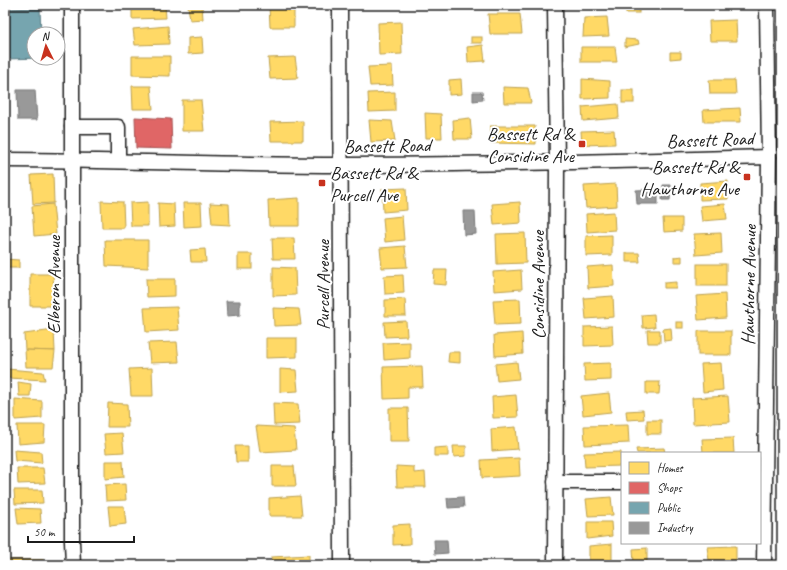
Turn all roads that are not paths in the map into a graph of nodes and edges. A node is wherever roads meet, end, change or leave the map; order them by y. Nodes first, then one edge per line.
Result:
1 (72, 5) edge
2 (340, 5) edge
3 (556, 5) edge
4 (767, 5) edge
5 (72, 127) junction
6 (769, 157) junction
7 (5, 160) edge
8 (72, 160) junction
9 (118, 161) junction
10 (557, 163) junction
11 (341, 165) junction
12 (555, 482) junction
13 (621, 482) edge
14 (762, 483) edge
15 (73, 565) edge
16 (342, 565) edge
17 (555, 565) edge
18 (764, 565) edge

1 - 5 street, Elberon Avenue
2 - 11 street, Purcell Avenue
3 - 10 street, Considine Avenue
4 - 6 street, Hawthorne Avenue
5 - 8 street, Elberon Avenue
5 - 9 street
6 - 10 street, Bassett Road
6 - 14 street, Hawthorne Avenue
7 - 8 street, Bassett Road
8 - 9 street, Bassett Road
8 - 15 street, Elberon Avenue
9 - 11 street, Bassett Road
10 - 11 street, Bassett Road
10 - 12 street, Considine Avenue
11 - 16 street, Purcell Avenue
12 - 13 street
12 - 17 street, Considine Avenue
14 - 18 street, Hawthorne Avenue

